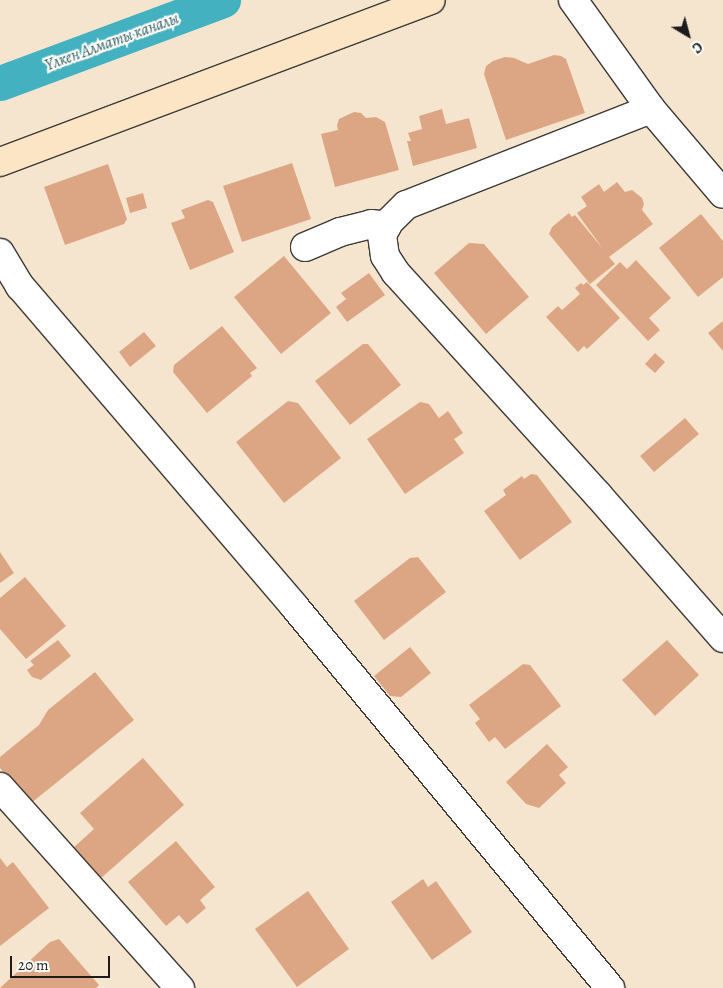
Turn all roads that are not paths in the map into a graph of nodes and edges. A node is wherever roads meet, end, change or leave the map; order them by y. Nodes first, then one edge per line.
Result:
1 (431, 0) edge
2 (573, 0) edge
3 (651, 109) junction
4 (0, 162) edge
5 (723, 194) edge
6 (387, 226) junction
7 (305, 246) dead end
8 (0, 253) edge
9 (723, 638) edge
10 (0, 787) edge
11 (180, 988) edge
12 (610, 988) edge

1 - 4 street
2 - 3 street
3 - 5 street
3 - 6 street
6 - 7 street
6 - 9 street
8 - 12 street
10 - 11 street

